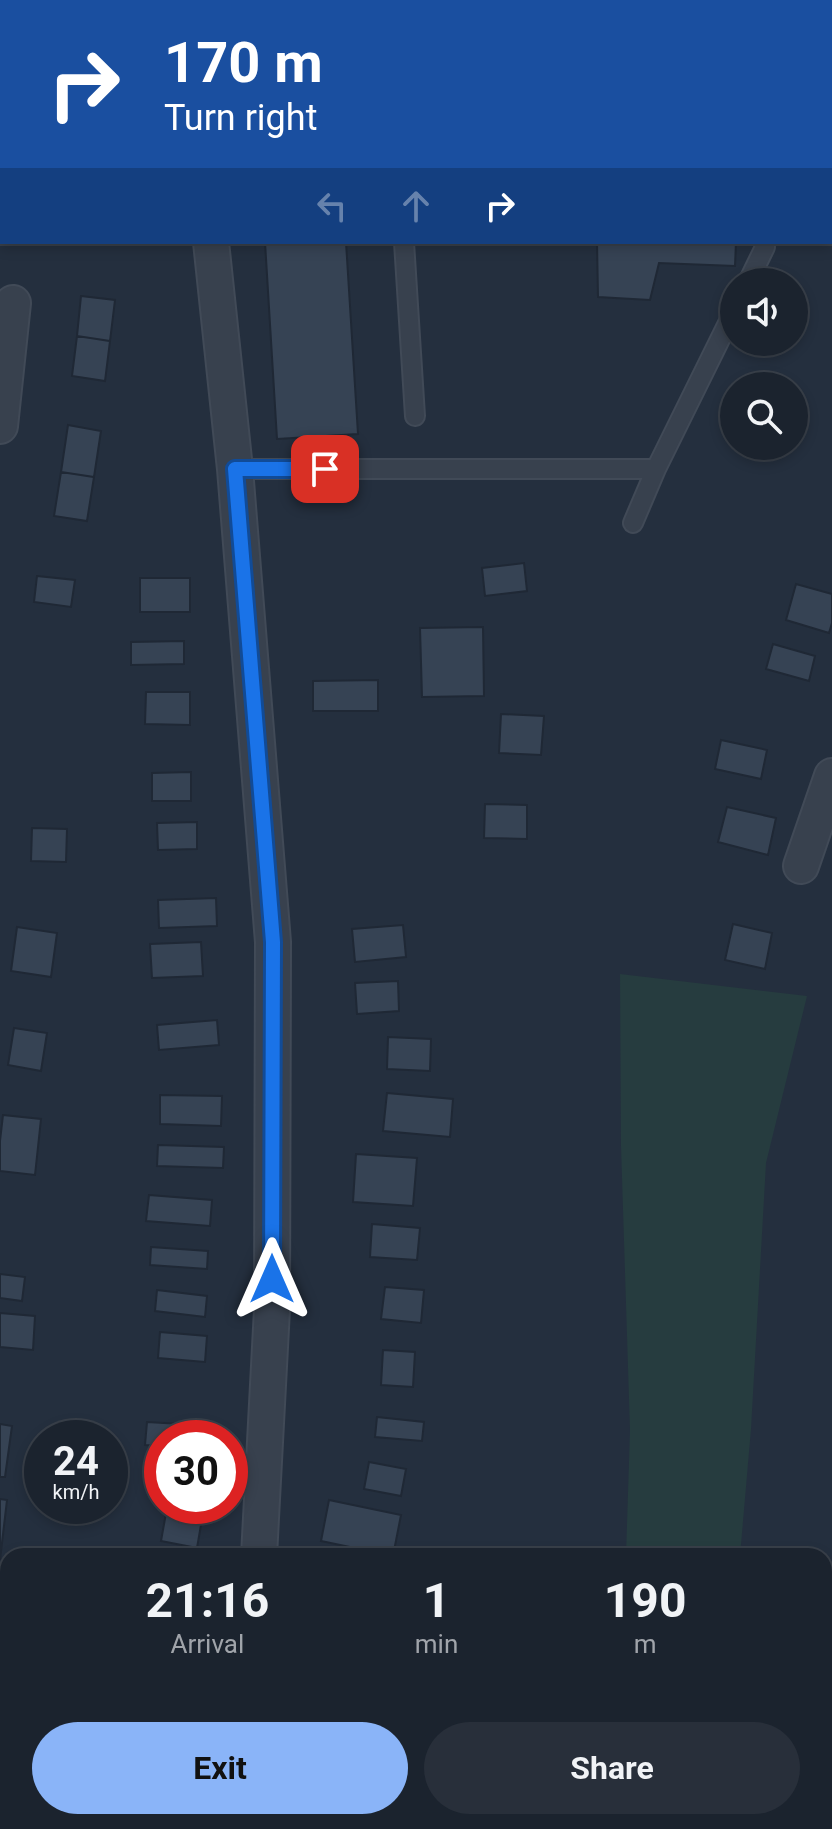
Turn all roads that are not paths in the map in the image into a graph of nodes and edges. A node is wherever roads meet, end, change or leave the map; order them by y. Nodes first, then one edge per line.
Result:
1 (211, 244) edge
2 (404, 244) edge
3 (765, 247) dead end
4 (755, 268) edge
5 (13, 303) dead end
6 (720, 339) edge
7 (415, 416) dead end
8 (0, 426) edge
9 (235, 469) junction
10 (656, 469) junction
11 (633, 523) dead end
12 (832, 776) edge
13 (801, 866) dead end
14 (259, 1548) edge

1 - 9 street
2 - 7 lane
3 - 4 lane
5 - 8 street
6 - 10 lane
9 - 10 lane
9 - 14 street
10 - 11 lane
12 - 13 street

